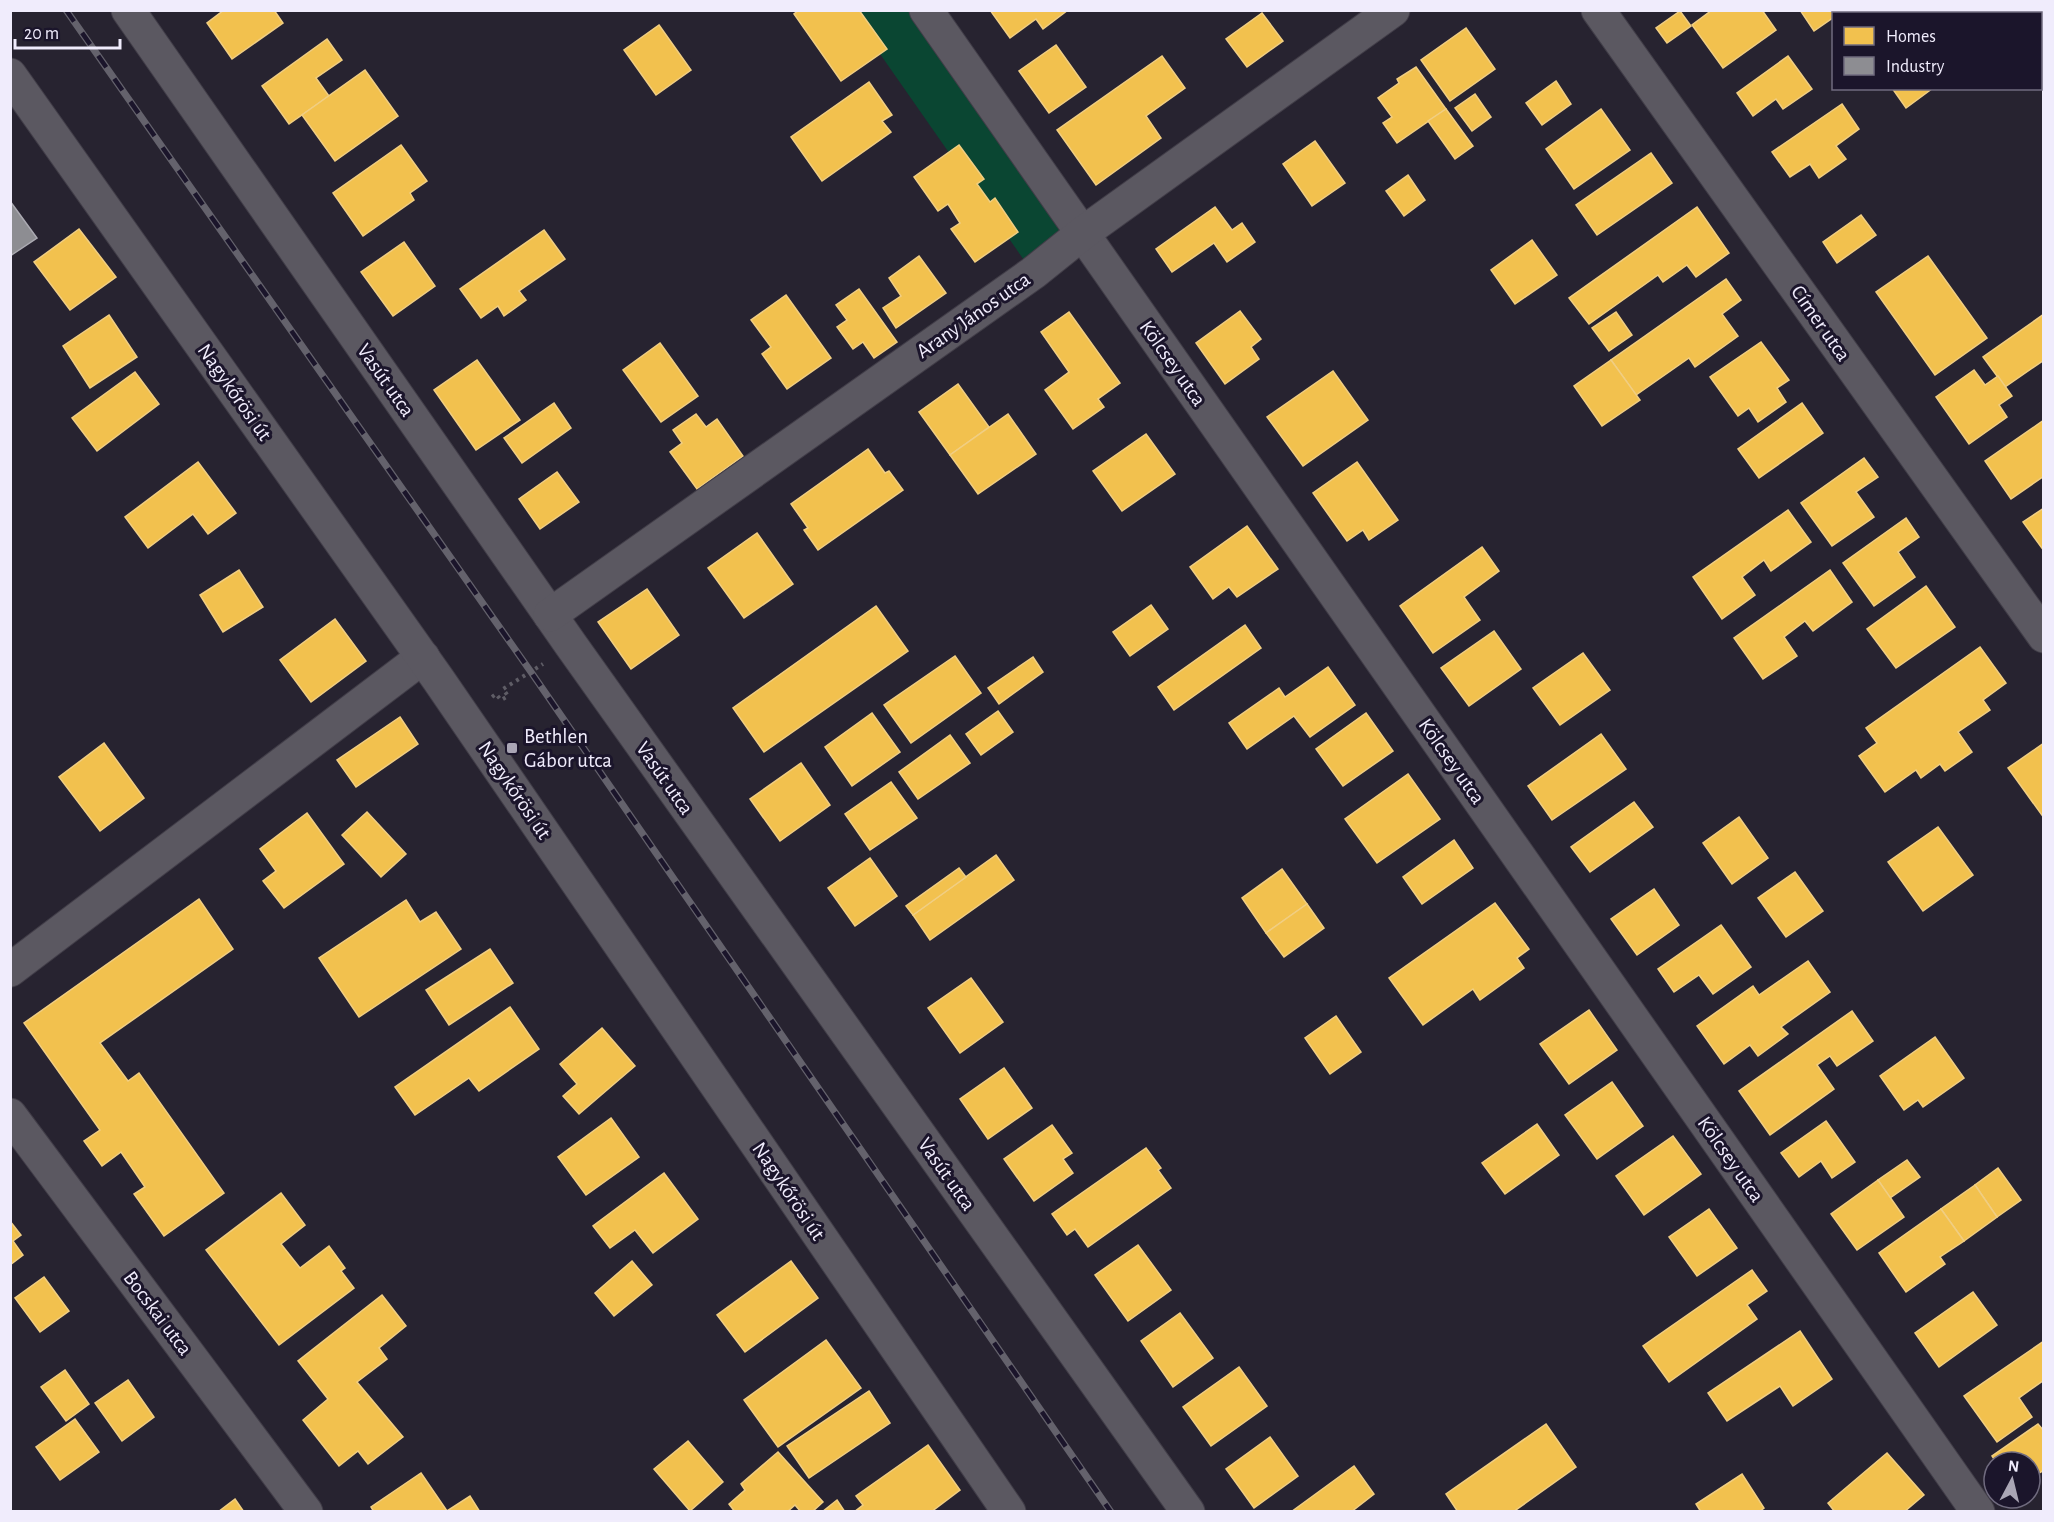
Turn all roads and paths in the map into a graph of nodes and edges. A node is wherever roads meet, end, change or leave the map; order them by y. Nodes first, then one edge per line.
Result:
1 (128, 10) edge
2 (926, 10) edge
3 (1393, 10) edge
4 (1599, 10) edge
5 (10, 75) edge
6 (1083, 233) junction
7 (550, 615) junction
8 (2043, 636) edge
9 (423, 657) junction
10 (545, 663) dead end
11 (488, 699) dead end
12 (10, 970) edge
13 (10, 1115) edge
14 (306, 1512) edge
15 (1010, 1512) edge
16 (1188, 1512) edge
17 (1978, 1512) edge

1 - 7 street, Vasút utca
2 - 6 street, Kölcsey utca
3 - 6 street, Arany János utca
4 - 8 street, Címer utca
5 - 9 street, Nagykőrösi út
6 - 7 street, Arany János utca
6 - 17 street, Kölcsey utca
7 - 16 street, Vasút utca
9 - 12 street
9 - 15 street, Nagykőrösi út
10 - 11 path
13 - 14 street, Bocskai utca

